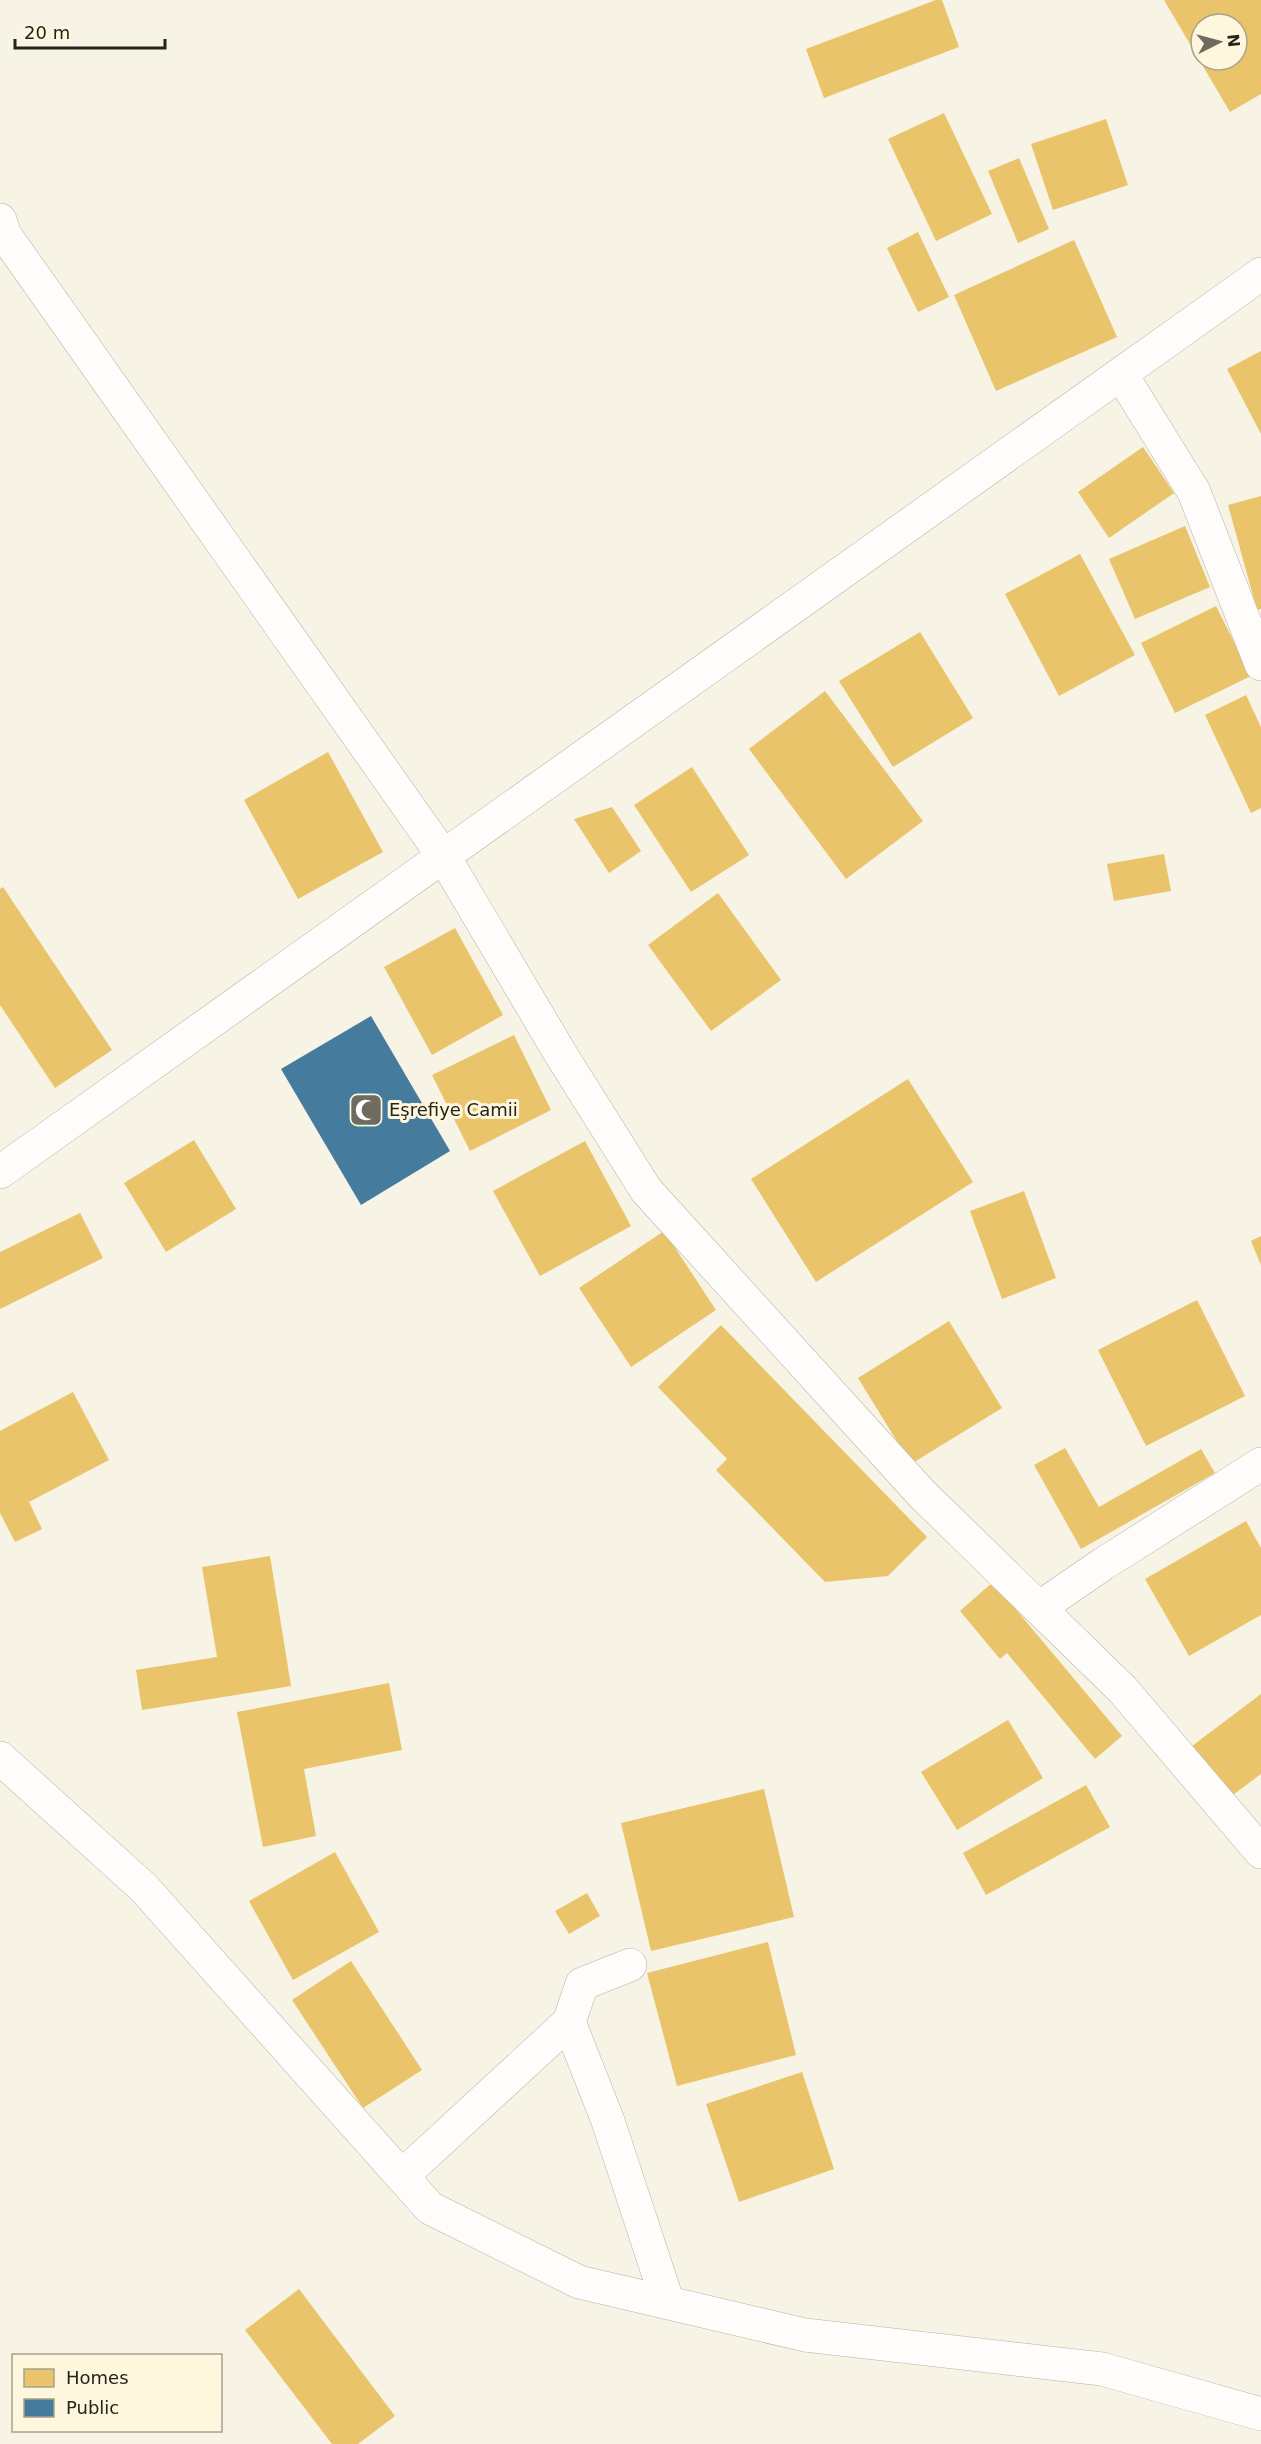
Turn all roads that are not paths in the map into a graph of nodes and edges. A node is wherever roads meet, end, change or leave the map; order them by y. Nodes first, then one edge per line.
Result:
1 (0, 220) edge
2 (1261, 274) edge
3 (1121, 374) junction
4 (1261, 664) edge
5 (444, 857) junction
6 (0, 1172) edge
7 (1261, 1464) edge
8 (1039, 1608) junction
9 (0, 1758) edge
10 (1261, 1852) edge
11 (630, 1965) dead end
12 (569, 2022) junction
13 (402, 2176) junction
14 (668, 2303) junction
15 (1261, 2414) edge

1 - 5 street
2 - 3 street
3 - 4 street
3 - 5 street
5 - 6 street
5 - 8 street
7 - 8 street
8 - 10 street
9 - 13 street
11 - 12 street
12 - 13 street
12 - 14 street
13 - 14 street
14 - 15 street

